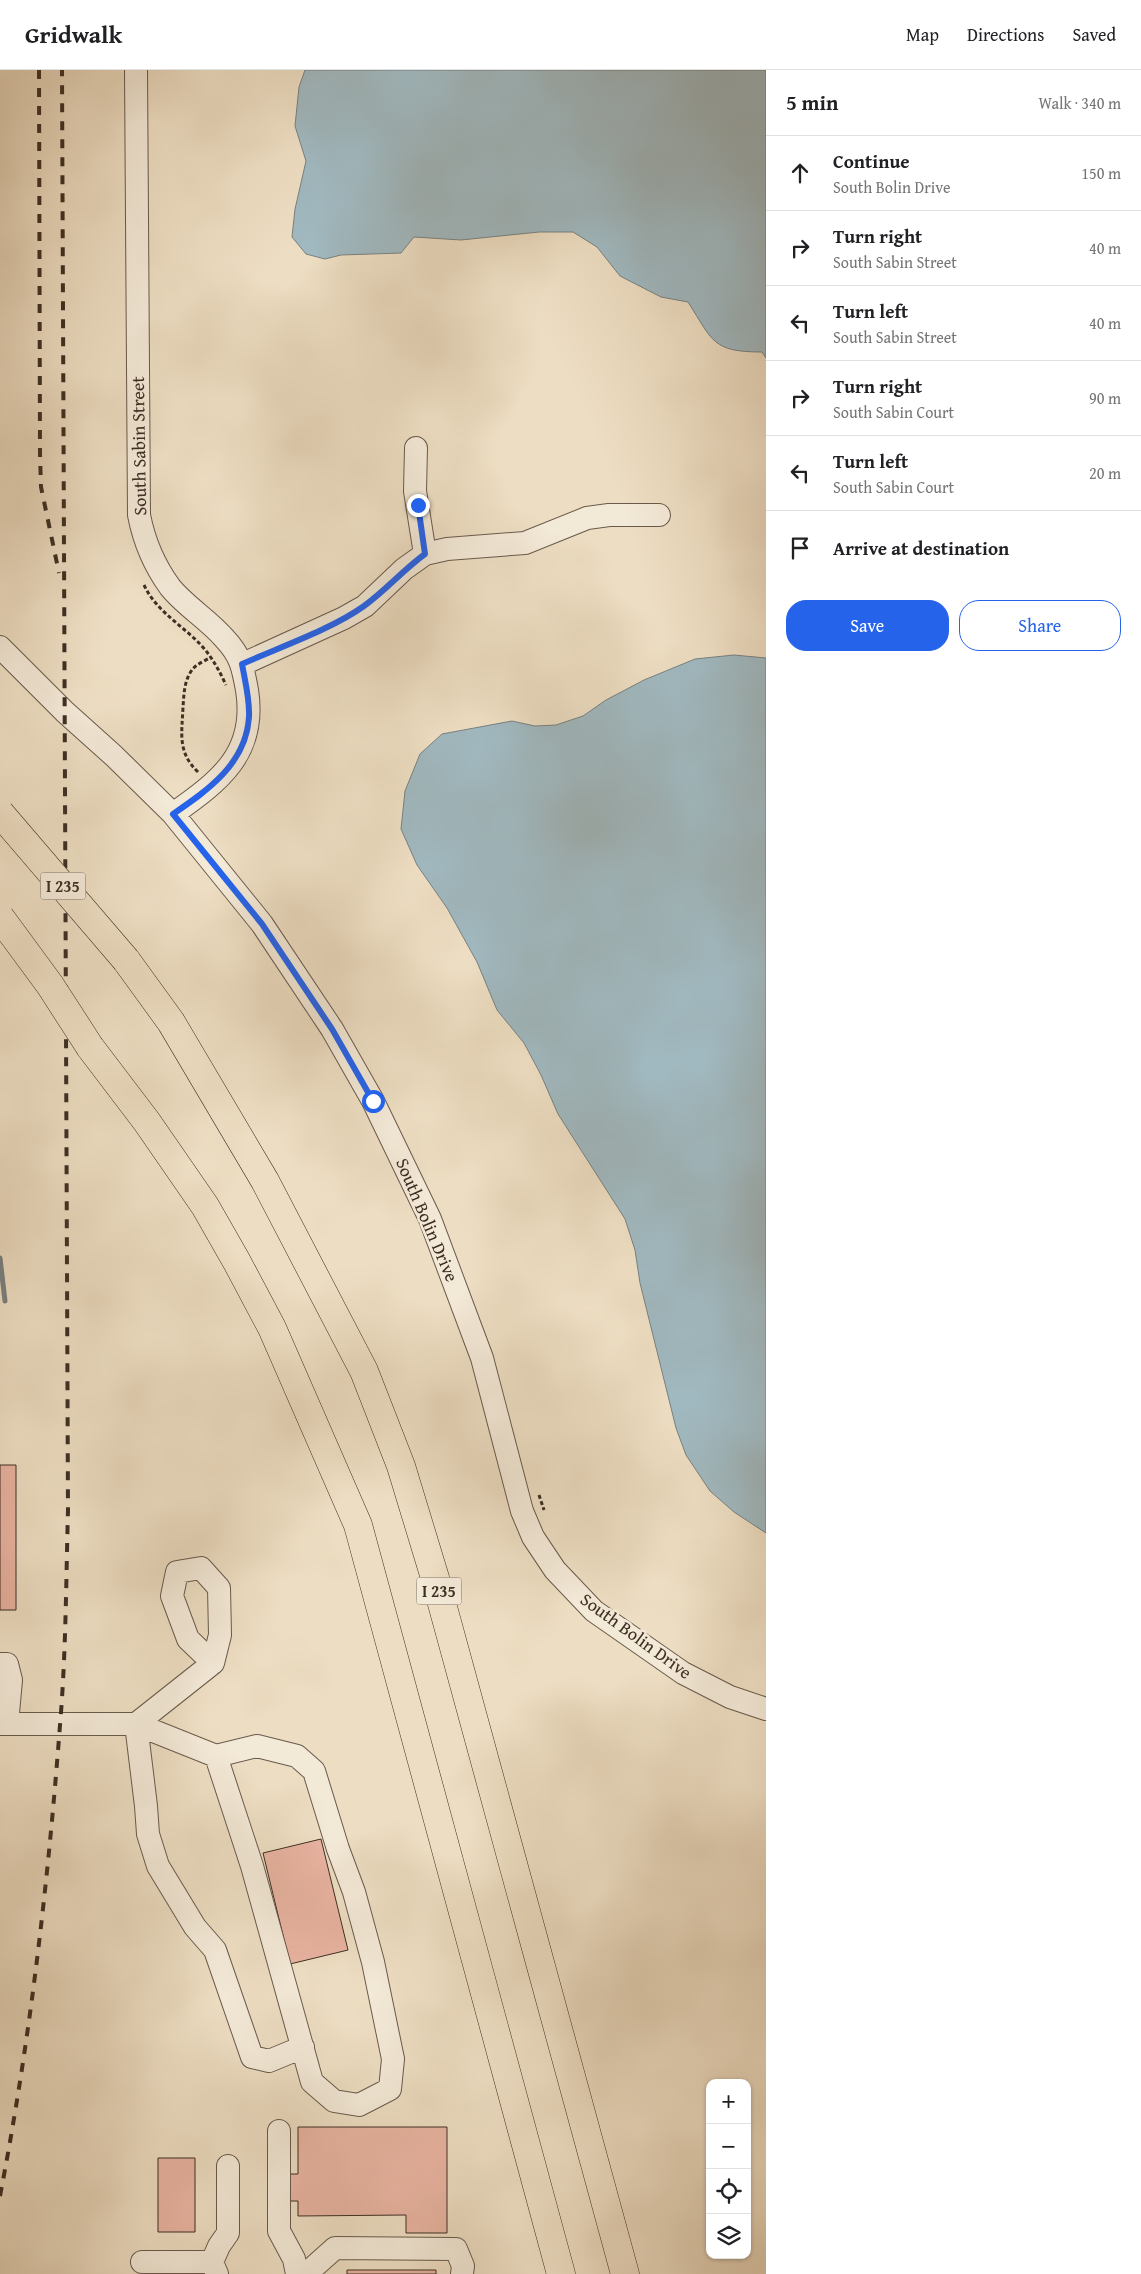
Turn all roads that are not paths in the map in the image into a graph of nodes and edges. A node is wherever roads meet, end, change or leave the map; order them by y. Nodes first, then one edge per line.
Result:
1 (136, 70) edge
2 (416, 448) dead end
3 (659, 515) dead end
4 (425, 554) junction
5 (0, 647) edge
6 (242, 664) junction
7 (0, 813) edge
8 (173, 814) junction
9 (0, 917) edge
10 (213, 1663) dead end
11 (0, 1664) edge
12 (766, 1709) edge
13 (3, 1724) edge
14 (136, 1724) junction
15 (216, 1756) junction
16 (303, 2047) junction
17 (279, 2131) dead end
18 (228, 2166) dead end
19 (142, 2262) dead end
20 (215, 2268) edge
21 (297, 2274) edge
22 (306, 2274) edge
23 (462, 2274) edge
24 (561, 2274) edge
25 (625, 2274) edge

1 - 6 street, South Sabin Street
2 - 4 street
3 - 4 street
4 - 6 street
5 - 8 street, South Bolin Drive
6 - 8 street, South Sabin Street
7 - 25 highway, I 235, bridge
8 - 12 street, South Bolin Drive
9 - 24 highway, bridge
10 - 14 street
11 - 13 street
13 - 14 street
14 - 15 street
14 - 16 street
15 - 16 street
15 - 16 street
17 - 21 street
18 - 20 street
19 - 20 street
22 - 23 street

